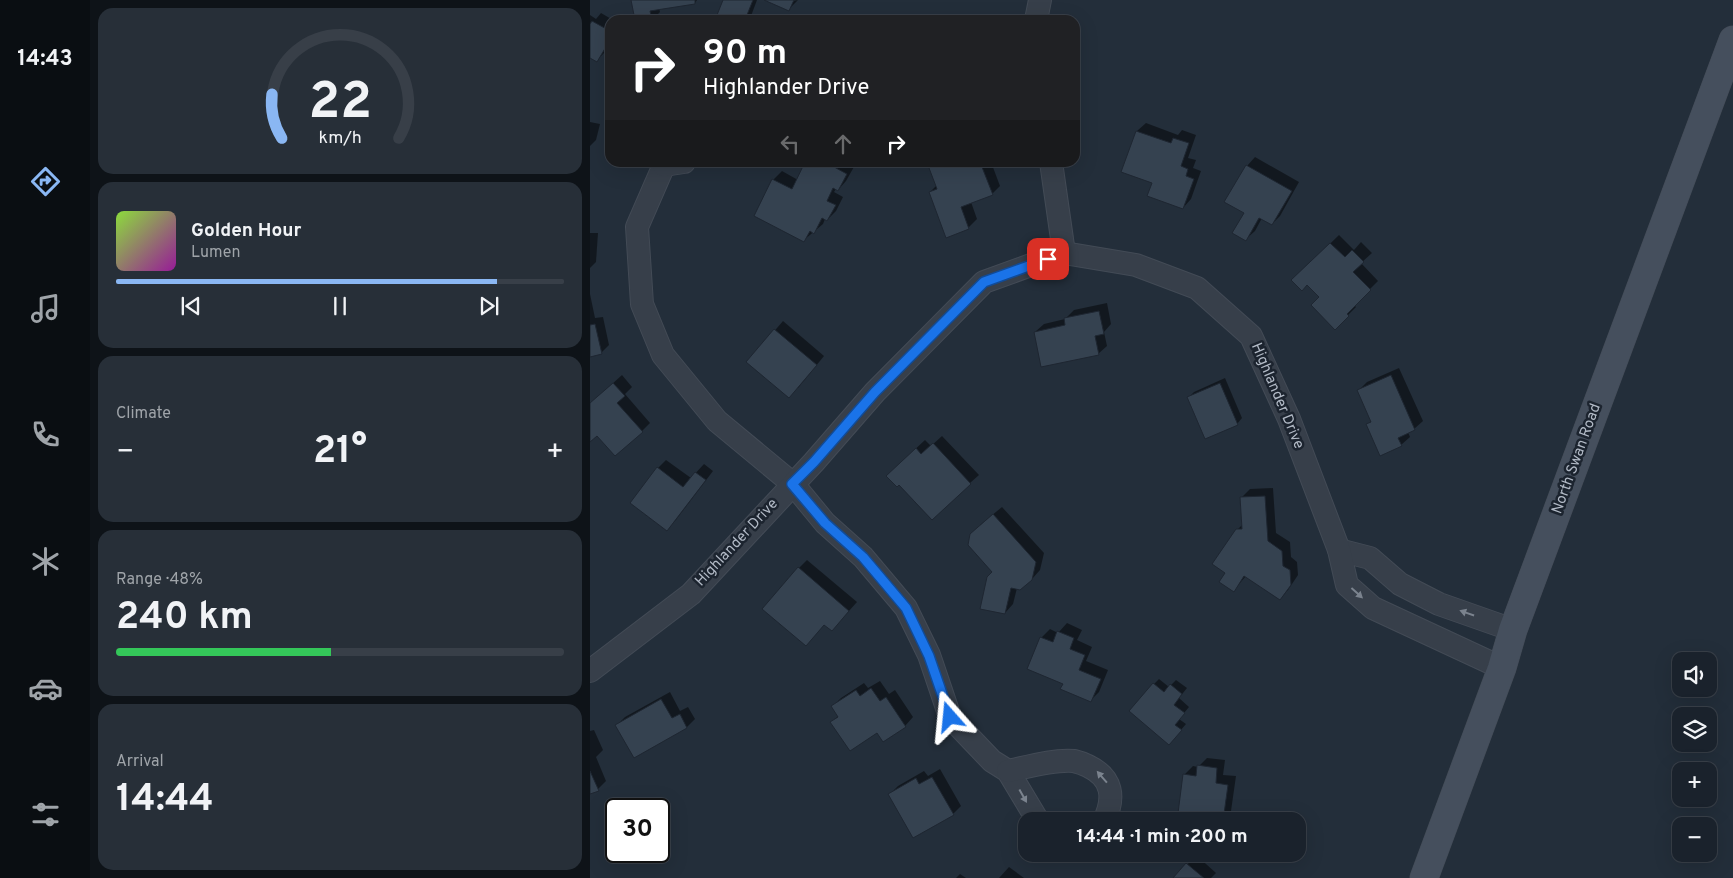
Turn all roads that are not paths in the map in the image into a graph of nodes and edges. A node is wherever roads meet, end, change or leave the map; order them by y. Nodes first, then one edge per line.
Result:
1 (1040, 0) edge
2 (1037, 15) edge
3 (1733, 40) edge
4 (668, 167) edge
5 (1053, 167) edge
6 (1064, 253) junction
7 (792, 484) junction
8 (1339, 550) junction
9 (1513, 630) junction
10 (1502, 668) junction
11 (590, 671) edge
12 (1008, 771) junction
13 (1033, 812) edge
14 (1107, 812) edge
15 (1424, 878) edge

1 - 2 street
3 - 9 street, North Swan Road
4 - 7 street
5 - 6 street
6 - 7 street, Highlander Drive
6 - 8 street, Highlander Drive
7 - 11 street, Highlander Drive
7 - 12 street
9 -> 8 street
8 -> 10 street, Highlander Drive
9 - 10 street, North Swan Road
10 - 15 street, North Swan Road
12 -> 13 street
14 -> 12 street

